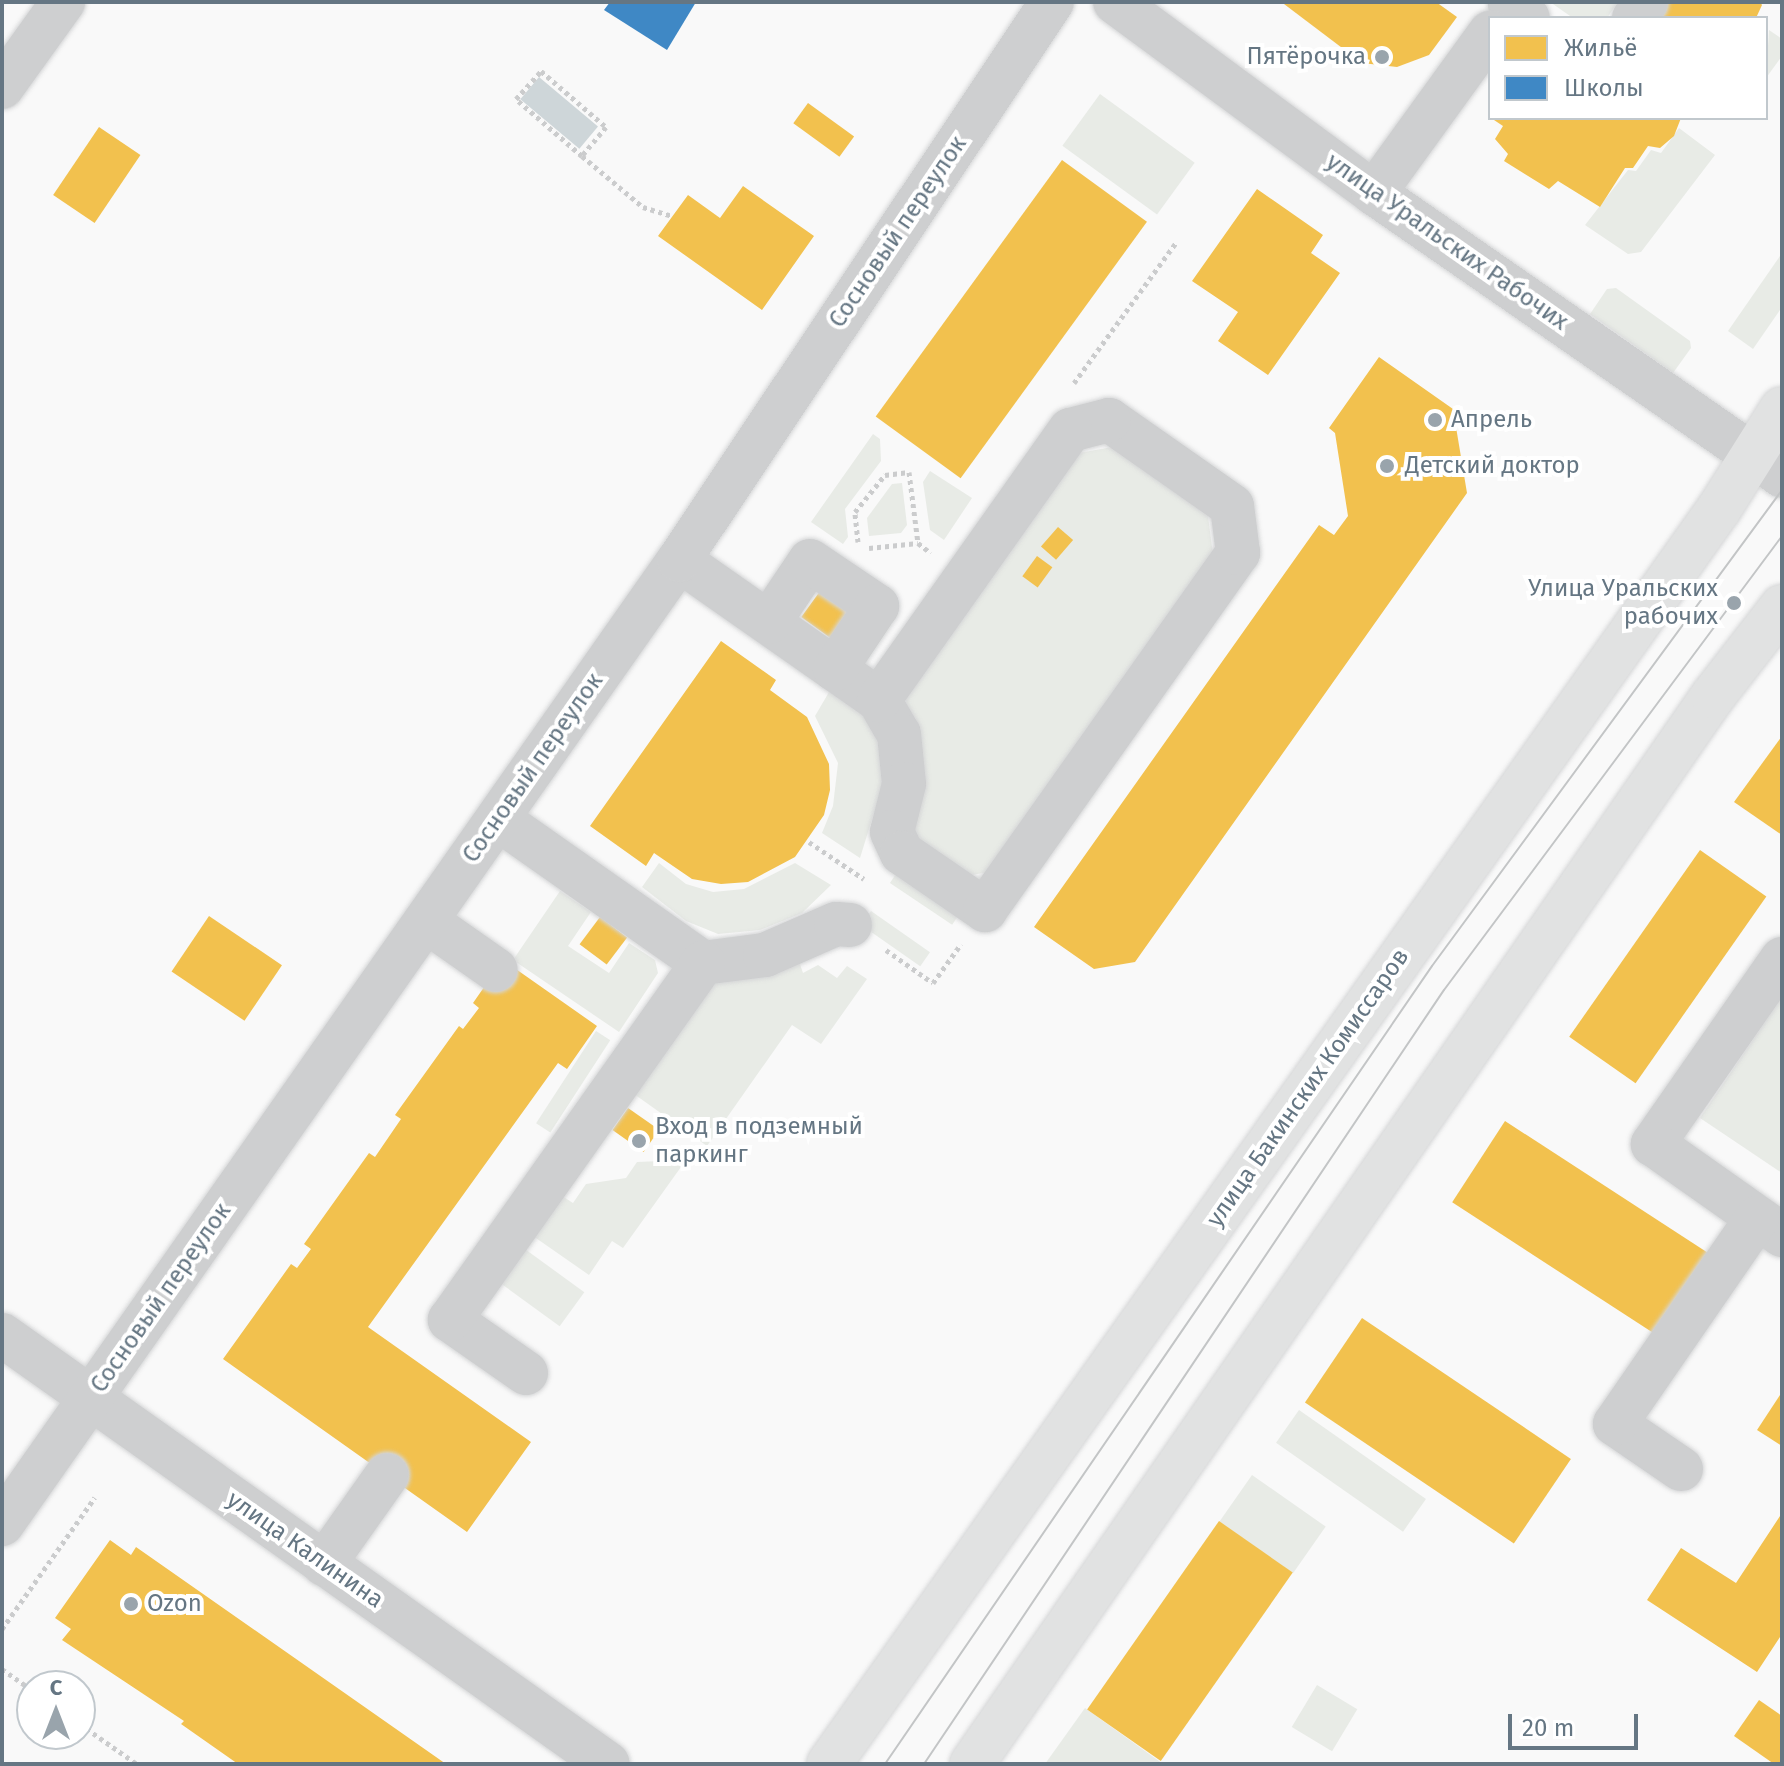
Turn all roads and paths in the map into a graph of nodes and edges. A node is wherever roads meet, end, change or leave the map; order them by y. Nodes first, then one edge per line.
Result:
1 (63, 2) edge
2 (1052, 2) edge
3 (1115, 2) edge
4 (1488, 40) edge
5 (2, 87) edge
6 (582, 156) junction
7 (1374, 193) junction
8 (673, 216) dead end
9 (1782, 409) edge
10 (1767, 464) edge
11 (918, 543) junction
12 (936, 556) dead end
13 (679, 560) junction
14 (1782, 607) edge
15 (769, 622) junction
16 (835, 669) junction
17 (879, 700) junction
18 (498, 819) junction
19 (985, 910) junction
20 (850, 925) joint
21 (417, 933) junction
22 (1782, 959) edge
23 (703, 963) junction
24 (488, 982) dead end
25 (1770, 1226) edge
26 (2, 1335) edge
27 (526, 1373) dead end
28 (90, 1399) junction
29 (1681, 1469) dead end
30 (387, 1475) dead end
31 (95, 1497) dead end
32 (2, 1524) edge
33 (324, 1564) junction
34 (2, 1629) edge
35 (96, 1735) edge
36 (137, 1764) edge
37 (608, 1764) edge
38 (829, 1764) edge
39 (972, 1764) edge

1 - 5 street
2 - 13 street, Сосновый переулок
3 - 7 street, улица Уральских Рабочих
4 - 7 street
6 - 6 path
6 - 8 path
7 - 10 street, улица Уральских Рабочих
9 - 10 main road, улица Бакинских Комиссаров
10 - 38 main road, улица Бакинских Комиссаров
11 - 11 path
11 - 12 path
13 - 15 street
13 - 18 street, Сосновый переулок
14 - 39 main road
15 - 16 street
15 - 16 street
16 - 17 street
17 - 19 street
17 - 19 street
18 - 21 street, Сосновый переулок
18 - 23 street
19 - 20 path
20 - 23 street
21 - 24 street
21 - 28 street, Сосновый переулок
22 - 25 street
23 - 27 street
25 - 29 street
26 - 28 street, улица Калинина
28 - 32 street, Сосновый переулок
28 - 33 street, улица Калинина
30 - 33 street
31 - 34 path
33 - 37 street, улица Калинина
35 - 36 path

